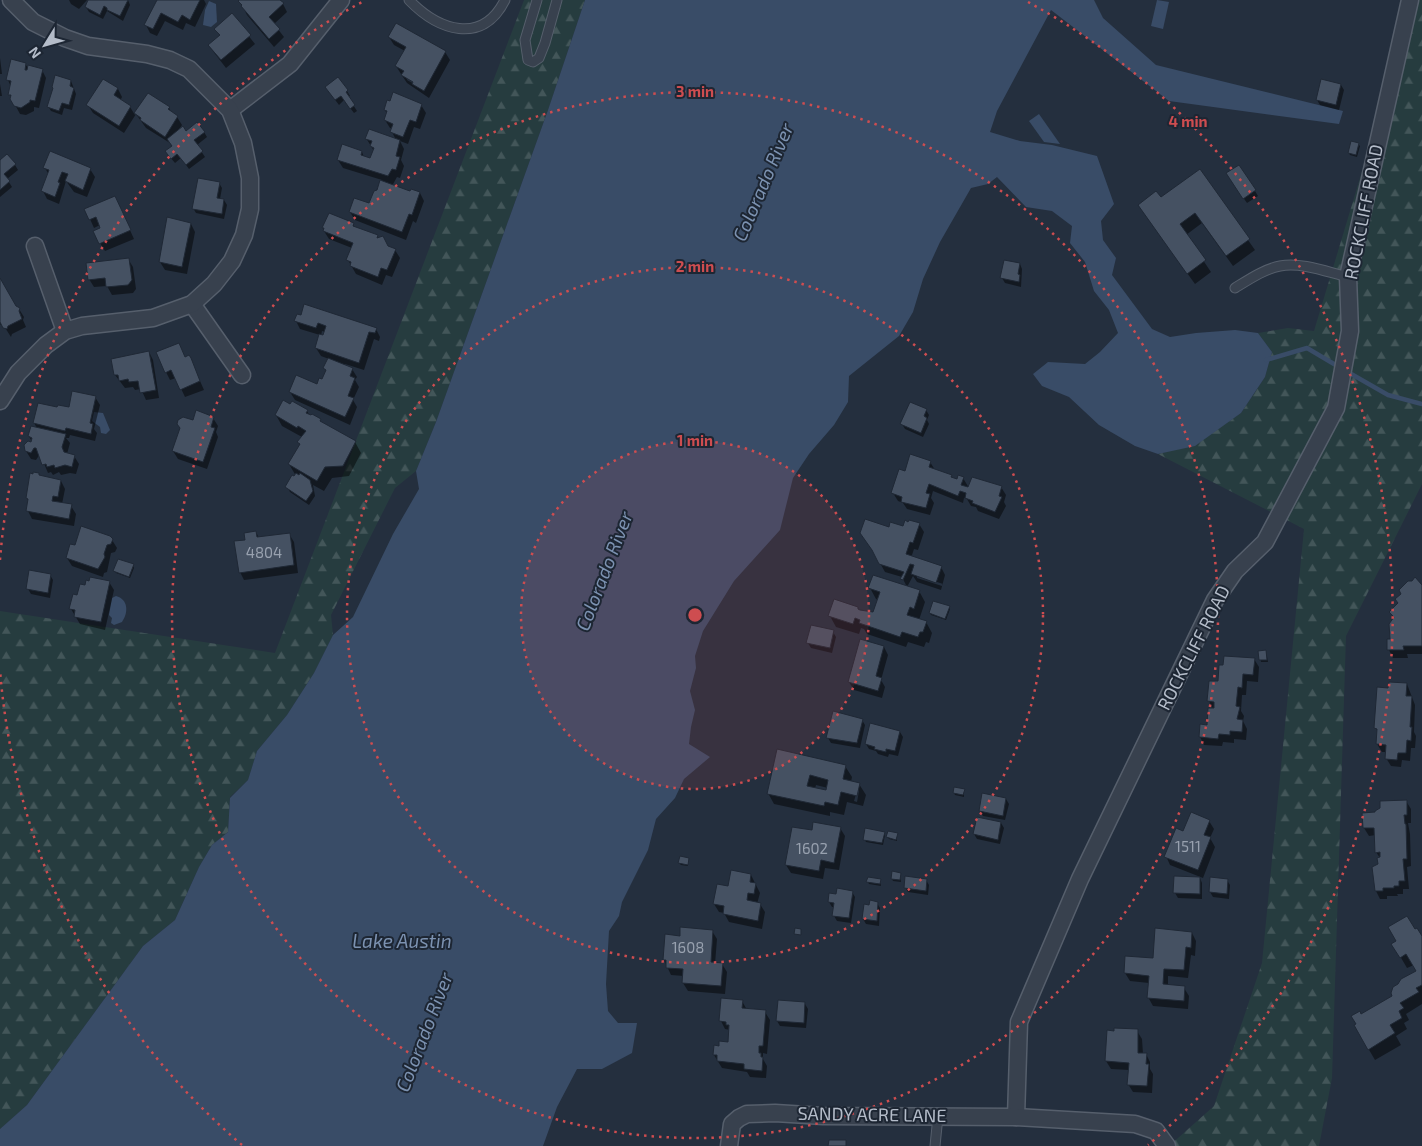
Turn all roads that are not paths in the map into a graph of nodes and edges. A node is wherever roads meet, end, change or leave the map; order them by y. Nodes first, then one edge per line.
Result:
1 (10, 0) edge
2 (341, 0) edge
3 (409, 0) edge
4 (506, 0) edge
5 (537, 0) edge
6 (557, 0) edge
7 (1410, 0) edge
8 (0, 5) edge
9 (230, 110) junction
10 (35, 246) dead end
11 (1348, 277) junction
12 (1235, 288) dead end
13 (192, 304) junction
14 (65, 331) junction
15 (242, 375) dead end
16 (0, 401) edge
17 (938, 1116) junction
18 (1016, 1117) junction
19 (729, 1146) edge
20 (935, 1146) edge
21 (1168, 1146) edge

1 - 8 street
1 - 9 street
2 - 9 street
3 - 4 lane
5 - 6 lane
7 - 11 street, ROCKCLIFF ROAD
9 - 13 street
10 - 14 street
11 - 12 lane
11 - 18 street, ROCKCLIFF ROAD
13 - 14 street
13 - 15 street
14 - 16 street
17 - 18 street, SANDY ACRE LANE
17 - 19 street, SANDY ACRE LANE
17 - 20 lane
18 - 21 street

